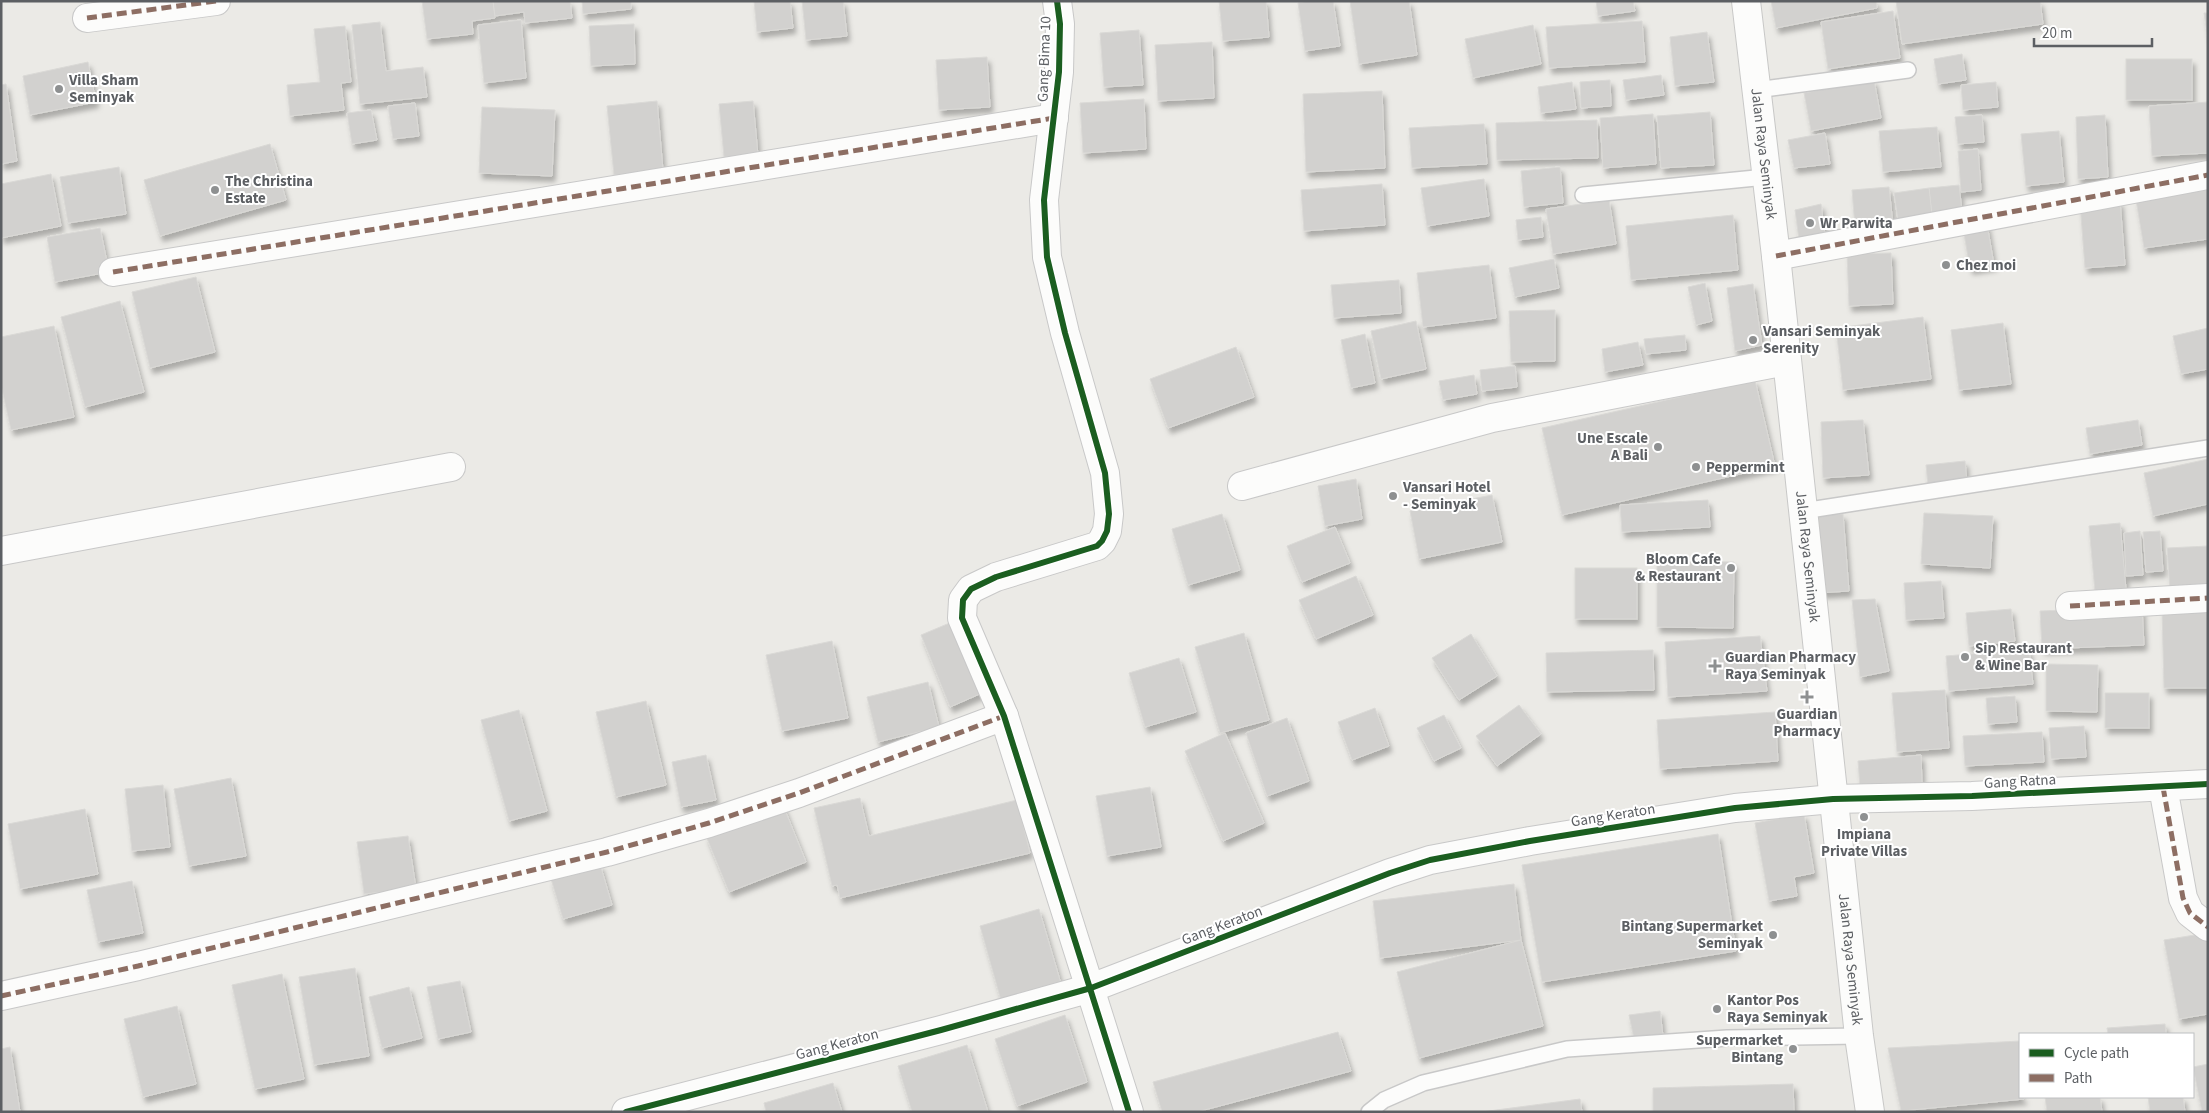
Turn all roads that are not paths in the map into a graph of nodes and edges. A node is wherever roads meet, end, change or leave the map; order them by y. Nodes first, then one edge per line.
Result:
1 (216, 1) edge
2 (1057, 1) edge
3 (1746, 1) edge
4 (87, 18) dead end
5 (1908, 70) dead end
6 (1756, 90) junction
7 (1054, 118) junction
8 (2208, 175) edge
9 (1766, 177) junction
10 (1583, 195) dead end
11 (1776, 256) junction
12 (113, 272) dead end
13 (1786, 361) junction
14 (2208, 448) edge
15 (451, 467) dead end
16 (1242, 486) dead end
17 (1802, 511) junction
18 (1, 551) edge
19 (2208, 598) edge
20 (2070, 606) dead end
21 (1004, 716) junction
22 (2208, 784) edge
23 (2163, 787) junction
24 (1833, 799) junction
25 (2208, 927) edge
26 (1090, 988) junction
27 (1, 996) edge
28 (1859, 1036) junction
29 (626, 1112) edge
30 (1129, 1112) edge
31 (1369, 1112) edge
32 (1870, 1112) edge

1 - 4 street
2 - 7 street, Gang Bima 10
3 - 6 street, Jalan Raya Seminyak
5 - 6 lane
6 - 9 street, Jalan Raya Seminyak
7 - 12 street
7 - 21 street, Gang Bima 10
8 - 11 street
9 - 10 lane
9 - 11 street, Jalan Raya Seminyak
11 - 13 street, Jalan Raya Seminyak
13 - 16 street
13 - 17 street, Jalan Raya Seminyak
14 - 17 lane
15 - 18 street
17 - 24 street, Jalan Raya Seminyak
19 - 20 street
21 - 26 street, Gang Bima 10
21 - 27 street
22 - 23 street, Gang Ratna
23 - 24 street, Gang Ratna
23 - 25 street
24 - 26 street, Gang Keraton
24 - 28 street, Jalan Raya Seminyak
26 - 29 street, Gang Keraton
26 - 30 street, Gang Bima 10
28 - 31 lane
28 - 32 street, Jalan Raya Seminyak

